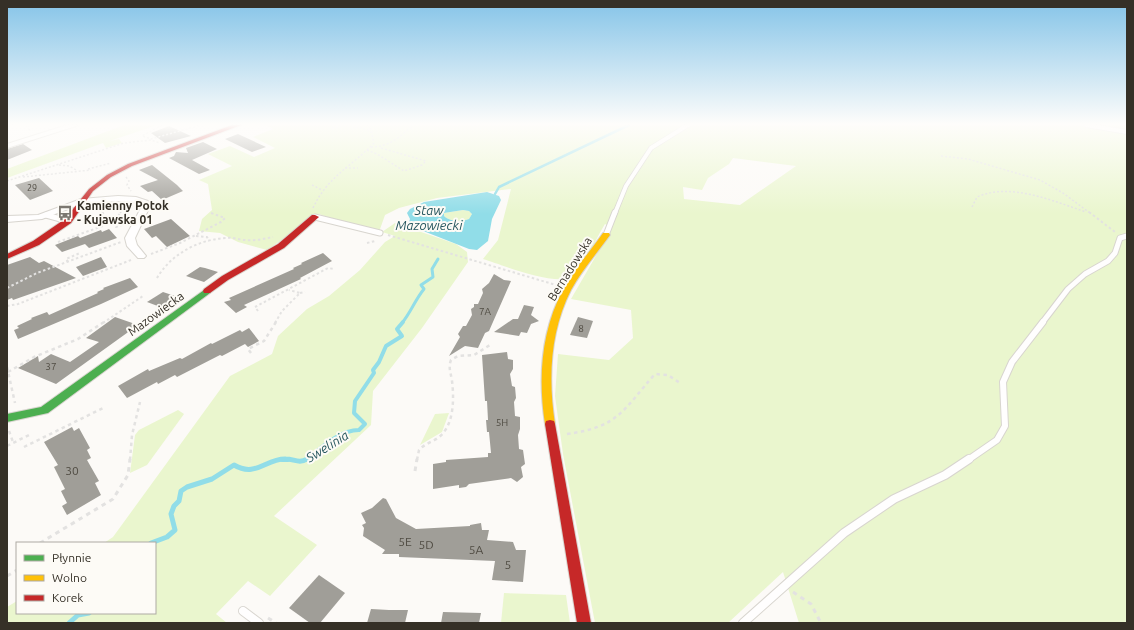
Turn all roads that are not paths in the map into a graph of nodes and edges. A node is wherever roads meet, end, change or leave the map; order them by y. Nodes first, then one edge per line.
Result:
1 (160, 154) edge
2 (646, 154) edge
3 (84, 202) junction
4 (46, 215) junction
5 (315, 217) joint
6 (7, 219) edge
7 (68, 221) junction
8 (380, 233) dead end
9 (606, 235) joint
10 (1127, 236) edge
11 (141, 256) dead end
12 (7, 257) edge
13 (7, 418) edge
14 (243, 611) dead end
15 (259, 623) edge
16 (584, 623) edge
17 (743, 623) edge

1 - 3 street
2 - 9 lane, Bernadowska
3 - 4 street
3 - 7 street
3 - 11 street
4 - 6 street
4 - 7 lane
5 - 8 lane
5 - 13 street, Mazowiecka
7 - 12 street
9 - 16 street, Bernadowska
10 - 17 lane
14 - 15 lane

